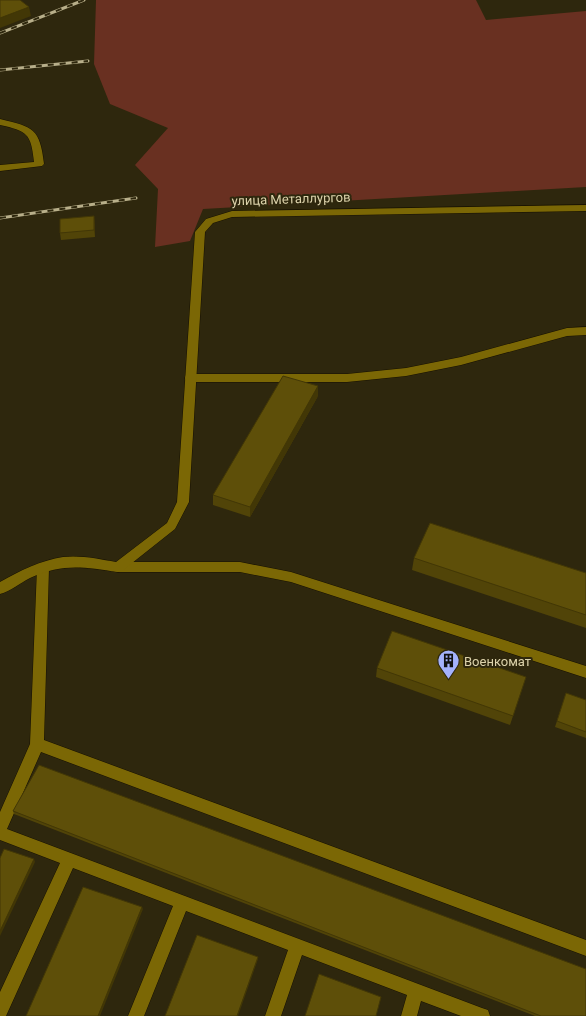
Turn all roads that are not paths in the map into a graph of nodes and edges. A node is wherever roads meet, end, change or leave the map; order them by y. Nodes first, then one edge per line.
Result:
1 (0, 122) edge
2 (0, 168) edge
3 (586, 208) edge
4 (586, 331) edge
5 (190, 378) junction
6 (118, 567) junction
7 (43, 568) junction
8 (0, 589) edge
9 (586, 672) edge
10 (37, 744) junction
11 (0, 828) edge
12 (0, 833) edge
13 (69, 859) junction
14 (182, 902) junction
15 (297, 946) junction
16 (586, 948) edge
17 (416, 991) junction
18 (0, 1010) edge
19 (136, 1016) edge
20 (273, 1016) edge
21 (409, 1016) edge
22 (482, 1016) edge

1 - 2 street
3 - 5 street, улица Металлургов
4 - 5 street
5 - 6 street, улица Металлургов
6 - 7 street
6 - 9 street
7 - 8 street
7 - 10 street
10 - 11 street
10 - 16 street
12 - 13 street
13 - 14 street
13 - 18 street
14 - 15 street
14 - 19 street
15 - 17 street
15 - 20 street
17 - 21 street
17 - 22 street

